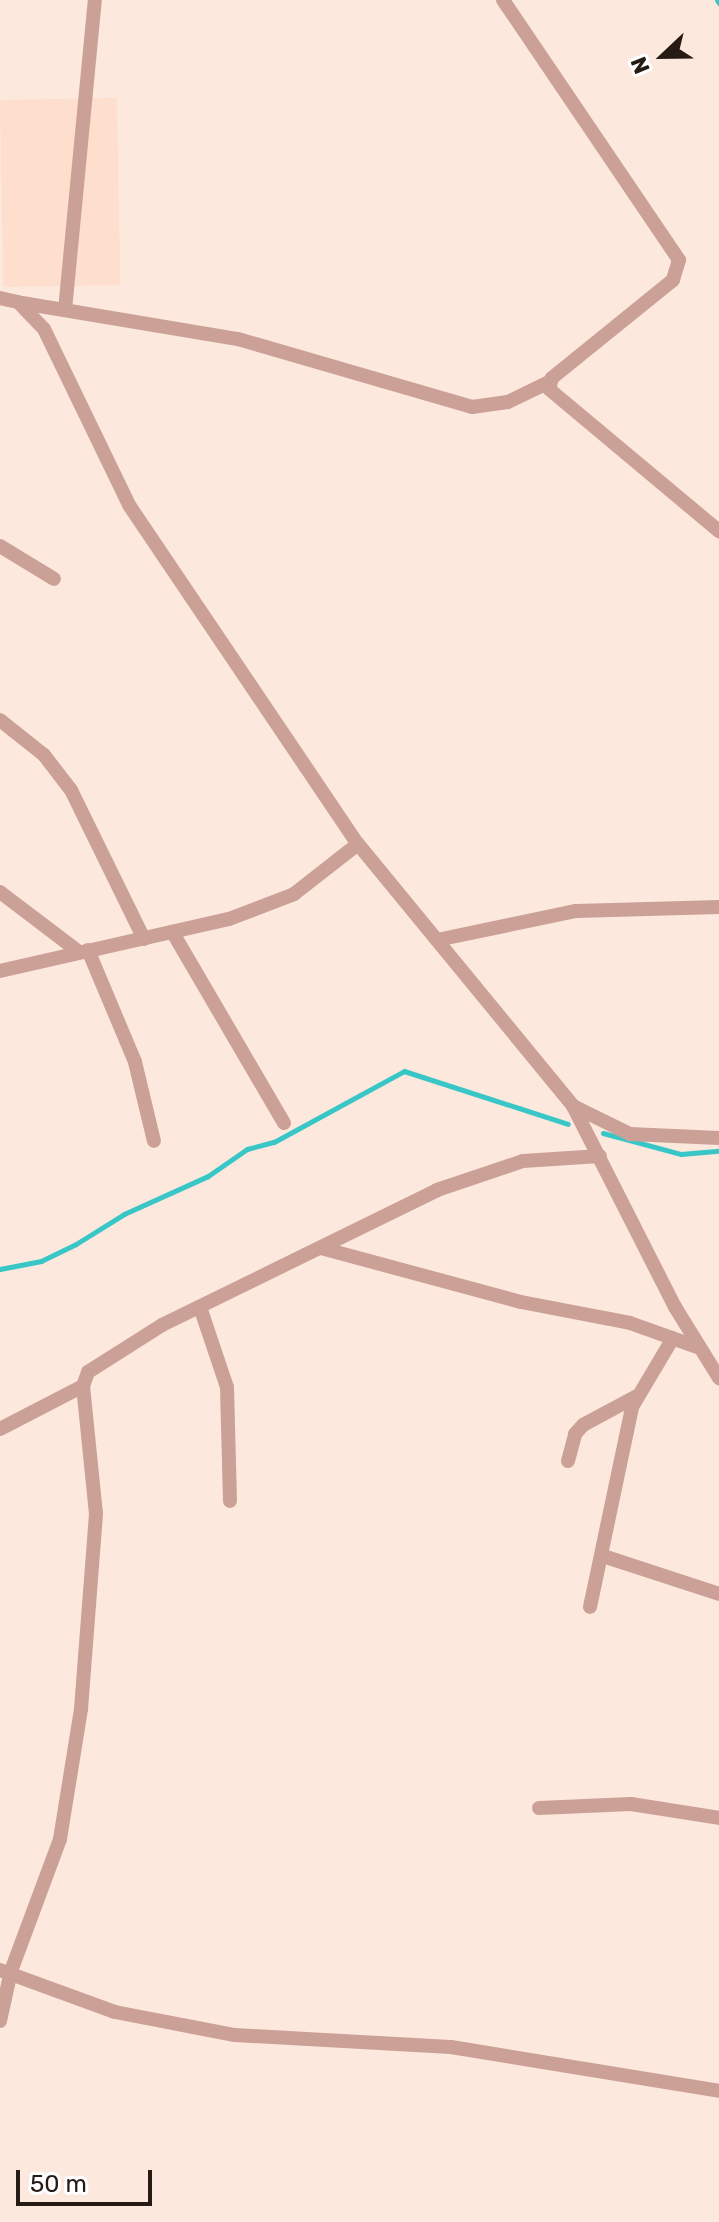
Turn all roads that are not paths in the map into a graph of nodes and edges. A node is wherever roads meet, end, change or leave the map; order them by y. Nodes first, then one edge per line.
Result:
1 (95, 0) edge
2 (503, 0) edge
3 (0, 298) edge
4 (18, 302) junction
5 (65, 310) junction
6 (549, 382) junction
7 (719, 531) edge
8 (0, 546) edge
9 (54, 579) dead end
10 (0, 720) edge
11 (358, 844) junction
12 (0, 892) edge
13 (719, 907) edge
14 (173, 933) junction
15 (144, 939) junction
16 (437, 940) junction
17 (84, 951) junction
18 (0, 971) edge
19 (573, 1106) junction
20 (284, 1123) dead end
21 (719, 1138) edge
22 (154, 1141) dead end
23 (600, 1156) junction
24 (321, 1248) junction
25 (200, 1307) junction
26 (673, 1338) junction
27 (697, 1347) junction
28 (719, 1378) edge
29 (83, 1386) junction
30 (638, 1396) junction
31 (0, 1429) edge
32 (568, 1461) dead end
33 (230, 1501) dead end
34 (603, 1556) junction
35 (719, 1594) edge
36 (590, 1607) dead end
37 (539, 1808) dead end
38 (719, 1818) edge
39 (6, 1970) edge
40 (0, 2021) edge
41 (719, 2091) edge

1 - 5 street
2 - 6 street
3 - 4 street
4 - 5 street
4 - 11 street
5 - 6 street
6 - 7 street
8 - 9 street
10 - 15 street
11 - 14 street
11 - 16 street
12 - 17 street
13 - 16 street
14 - 15 street
14 - 20 street
15 - 17 street
16 - 19 street
17 - 18 street
17 - 22 street
19 - 21 street
19 - 23 street
23 - 24 street
23 - 27 street
24 - 25 street
24 - 26 street
25 - 29 street
25 - 33 street
26 - 27 street
26 - 30 street
27 - 28 street
29 - 31 street
29 - 39 street
30 - 32 street
30 - 34 street
34 - 35 street
34 - 36 street
37 - 38 street
39 - 40 street
39 - 41 street

